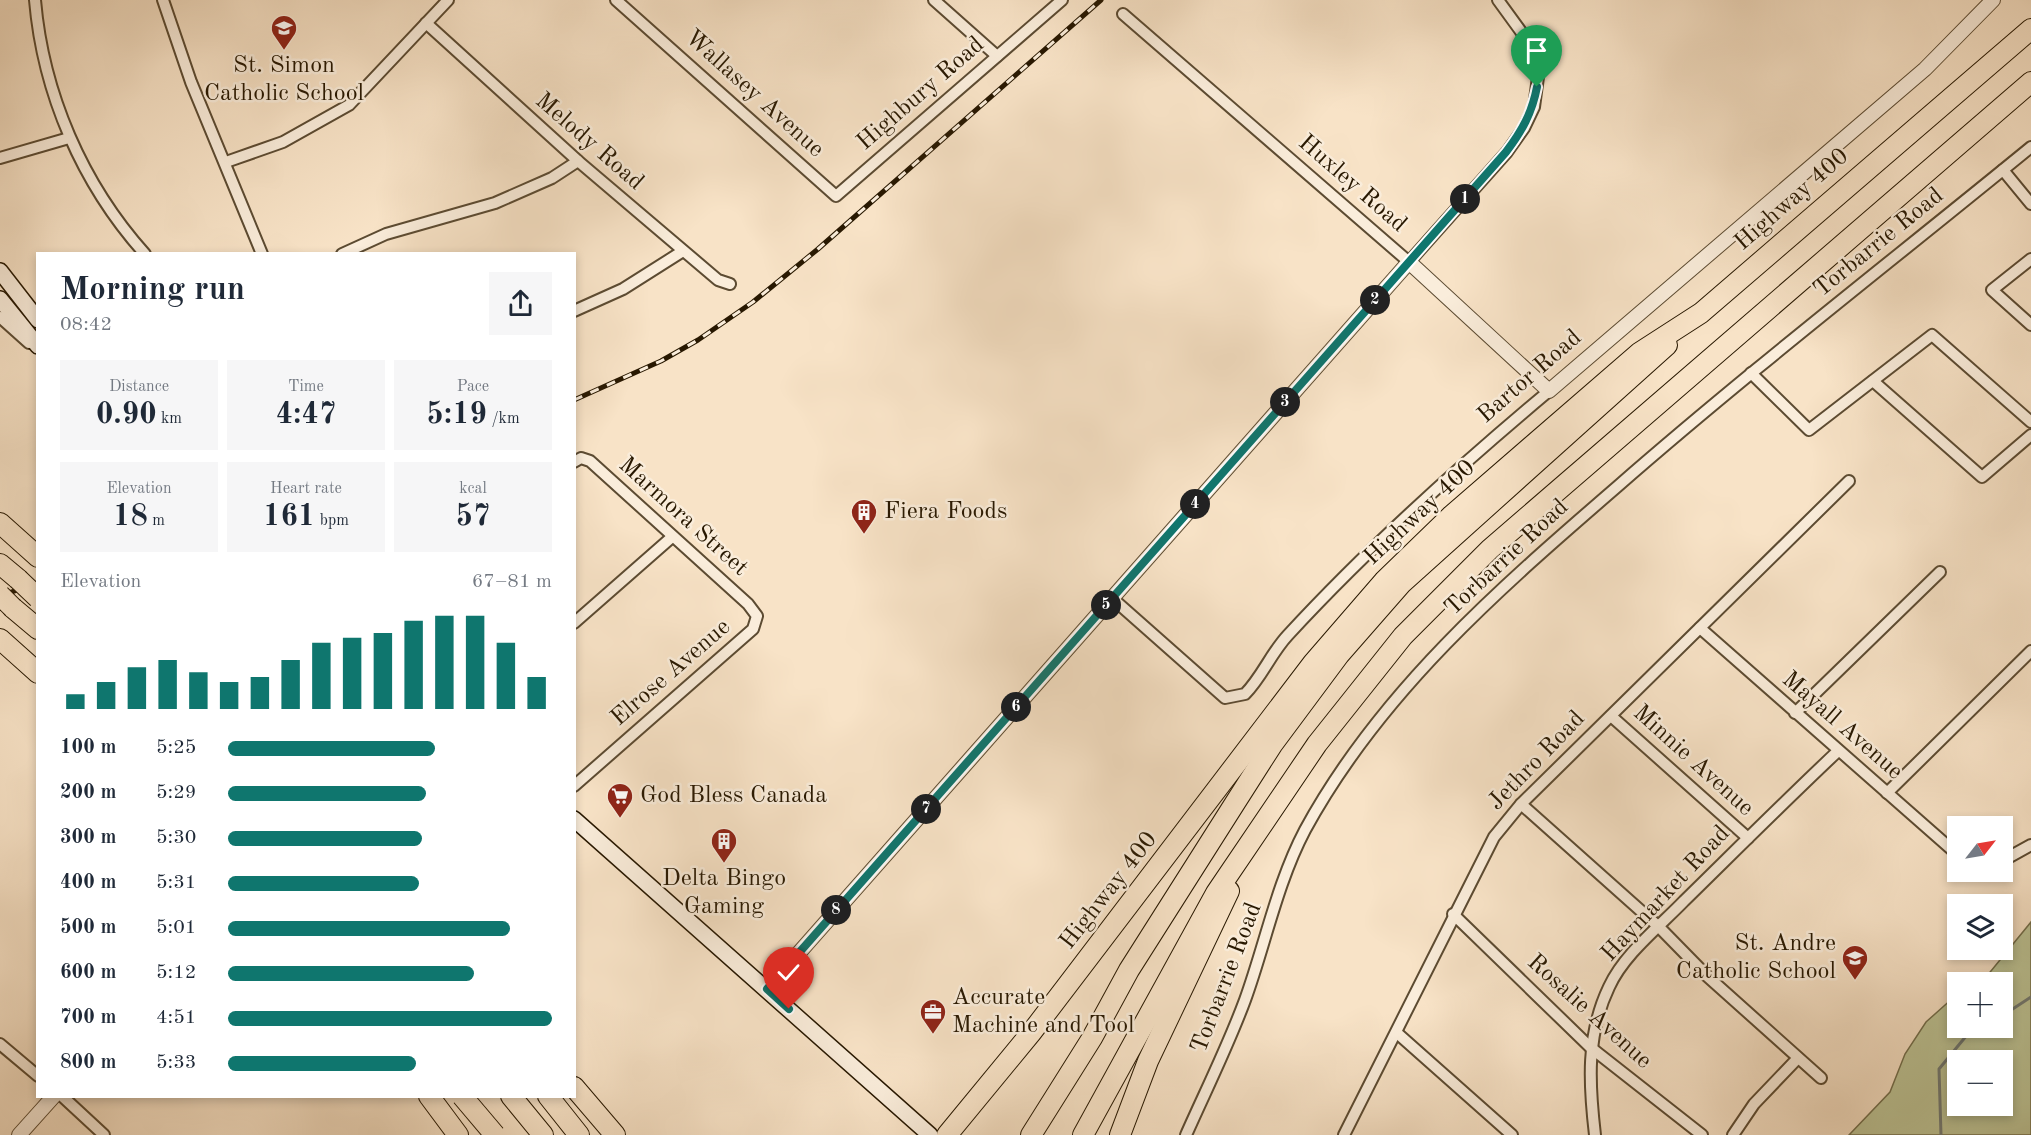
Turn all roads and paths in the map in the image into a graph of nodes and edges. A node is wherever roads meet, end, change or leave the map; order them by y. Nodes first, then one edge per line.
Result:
1 (35, 0) edge
2 (163, 0) edge
3 (448, 0) edge
4 (616, 0) edge
5 (934, 0) edge
6 (1062, 0) edge
7 (1498, 0) edge
8 (1993, 0) edge
9 (1123, 14) dead end
10 (426, 23) junction
11 (2031, 29) edge
12 (997, 56) junction
13 (2031, 82) edge
14 (69, 138) junction
15 (2031, 147) edge
16 (0, 158) edge
17 (578, 161) junction
18 (226, 162) junction
19 (2003, 170) junction
20 (836, 196) joint
21 (2031, 204) edge
22 (683, 251) junction
23 (143, 252) edge
24 (261, 252) edge
25 (346, 252) edge
26 (2031, 259) edge
27 (1408, 262) junction
28 (0, 271) edge
29 (730, 285) dead end
30 (0, 299) edge
31 (576, 310) edge
32 (1701, 312) junction
33 (36, 317) edge
34 (3, 321) edge
35 (2031, 325) edge
36 (36, 344) edge
37 (36, 346) edge
38 (1750, 373) junction
39 (1873, 381) junction
40 (1549, 391) junction
41 (2031, 422) edge
42 (2031, 435) edge
43 (578, 460) edge
44 (1849, 481) dead end
45 (0, 523) edge
46 (672, 537) junction
47 (36, 555) edge
48 (0, 564) edge
49 (1940, 572) dead end
50 (36, 596) edge
51 (1112, 598) junction
52 (7, 602) edge
53 (754, 610) joint
54 (576, 621) edge
55 (36, 627) edge
56 (1700, 628) junction
57 (0, 639) edge
58 (2031, 651) edge
59 (36, 671) edge
60 (1796, 713) junction
61 (1611, 716) junction
62 (1838, 751) junction
63 (576, 784) edge
64 (1887, 793) junction
65 (1521, 804) junction
66 (576, 821) edge
67 (1748, 838) junction
68 (1253, 839) junction
69 (1947, 845) edge
70 (2031, 845) edge
71 (2013, 855) edge
72 (1453, 914) junction
73 (1659, 927) junction
74 (1129, 970) junction
75 (767, 989) junction
76 (1397, 1033) junction
77 (0, 1044) edge
78 (1590, 1047) junction
79 (1797, 1059) junction
80 (36, 1074) edge
81 (1821, 1078) dead end
82 (576, 1089) edge
83 (52, 1098) edge
84 (64, 1098) edge
85 (430, 1098) edge
86 (464, 1098) edge
87 (477, 1098) edge
88 (513, 1098) edge
89 (550, 1098) edge
90 (614, 1133) edge
91 (19, 1135) edge
92 (104, 1135) edge
93 (458, 1135) edge
94 (490, 1135) edge
95 (495, 1135) edge
96 (543, 1135) edge
97 (579, 1135) edge
98 (930, 1135) edge
99 (947, 1135) edge
100 (1019, 1135) edge
101 (1031, 1135) edge
102 (1083, 1135) edge
103 (1120, 1135) edge
104 (1186, 1135) edge
105 (1344, 1135) edge
106 (1512, 1135) edge
107 (1595, 1135) edge
108 (1702, 1135) edge
109 (1733, 1135) edge

1 - 14 street
2 - 18 street
3 - 10 street
4 - 20 street, Wallasey Avenue
5 - 12 street
6 - 12 street, Highbury Road
7 - 27 street
8 - 40 street, Bartor Road
9 - 27 street, Huxley Road
10 - 17 street, Melody Road
10 - 18 street
11 - 32 highway, Highway 400
12 - 20 street, Highbury Road
13 - 68 highway
14 - 16 street
14 - 23 street
15 - 19 street, Torbarrie Road
17 - 22 street, Melody Road
17 - 25 street
18 - 24 street
19 - 21 street
19 - 38 street, Torbarrie Road
22 - 29 street, Melody Road
22 - 31 street
26 - 35 street
27 - 40 street, Huxley Road
27 - 51 street
28 - 33 main road
30 - 36 main road
32 - 74 highway
32 - 99 highway, Highway 400
34 - 37 street
38 - 39 street
38 - 104 street, Torbarrie Road
39 - 41 street
39 - 42 street
40 - 51 street, Bartor Road
43 - 46 street, Marmora Street
44 - 56 street, Jethro Road
45 - 47 highway
46 - 53 street, Marmora Street
46 - 54 street
48 - 50 highway, bridge
49 - 60 street
51 - 75 street
52 - 55 highway
53 - 63 street, Elrose Avenue
56 - 60 street, Mayall Avenue
56 - 61 street, Jethro Road
57 - 59 highway
58 - 64 street
60 - 62 street, Mayall Avenue
61 - 65 street, Jethro Road
61 - 67 street, Minnie Avenue
62 - 64 street, Mayall Avenue
62 - 67 street, Haymarket Road
64 - 69 street, Mayall Avenue
65 - 72 street, Jethro Road
65 - 73 street
66 - 75 main road
67 - 73 street, Haymarket Road
68 - 102 highway
68 - 103 highway
70 - 71 street
72 - 76 street, Jethro Road
72 - 78 street, Rosalie Avenue
73 - 78 street, Haymarket Road
73 - 79 street
74 - 100 highway
74 - 101 highway
75 - 98 main road
76 - 105 street, Jethro Road
76 - 106 street
77 - 80 street
78 - 107 street, Haymarket Road
78 - 108 street, Rosalie Avenue
79 - 81 street
79 - 109 street
82 - 90 highway
83 - 91 street
84 - 92 street
85 - 93 highway
86 - 95 highway, bridge
87 - 94 highway
88 - 96 highway
89 - 97 highway

